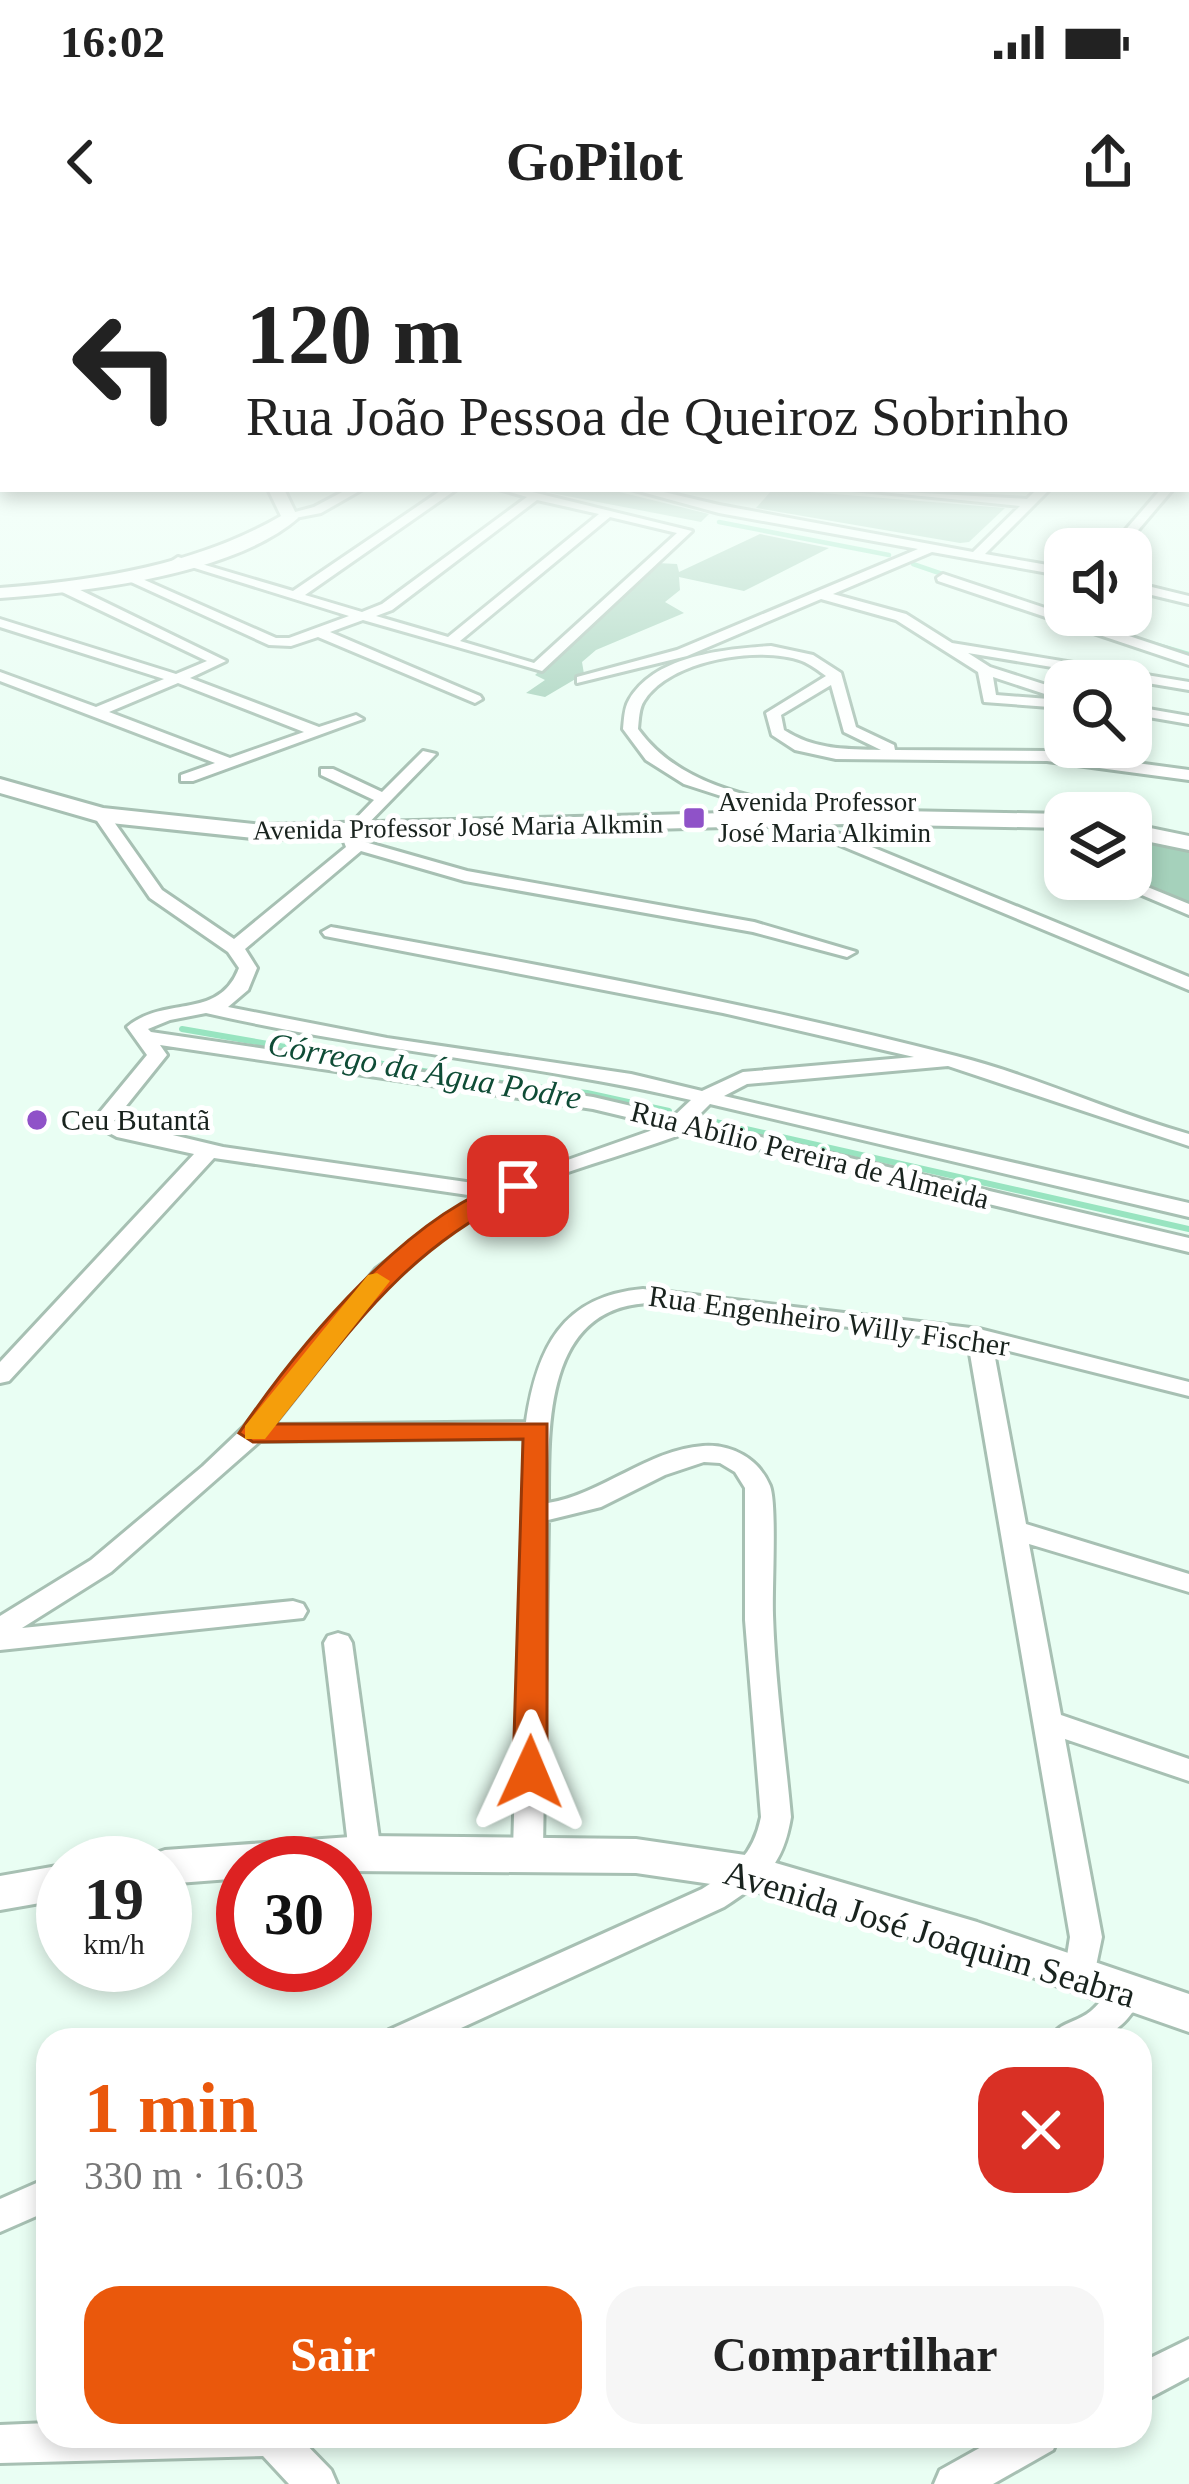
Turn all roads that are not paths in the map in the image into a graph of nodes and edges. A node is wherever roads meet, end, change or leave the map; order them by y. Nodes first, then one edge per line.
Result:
1 (153, 569) edge
2 (204, 569) edge
3 (334, 569) edge
4 (438, 569) edge
5 (540, 569) edge
6 (643, 569) edge
7 (880, 569) edge
8 (126, 577) junction
9 (943, 578) dead end
10 (67, 589) junction
11 (1152, 591) edge
12 (0, 593) edge
13 (819, 594) junction
14 (294, 596) junction
15 (1189, 598) edge
16 (363, 617) junction
17 (0, 623) edge
18 (320, 633) junction
19 (449, 643) junction
20 (944, 645) junction
21 (1189, 661) edge
22 (985, 670) junction
23 (0, 676) edge
24 (836, 676) junction
25 (182, 680) junction
26 (1189, 686) edge
27 (1044, 692) edge
28 (623, 694) junction
29 (476, 699) dead end
30 (1044, 700) edge
31 (97, 712) junction
32 (1152, 714) edge
33 (356, 719) dead end
34 (1189, 720) edge
35 (318, 732) junction
36 (899, 752) junction
37 (428, 754) dead end
38 (229, 764) junction
39 (327, 772) dead end
40 (1189, 775) edge
41 (187, 778) dead end
42 (0, 786) edge
43 (727, 793) junction
44 (382, 798) junction
45 (101, 815) junction
46 (825, 818) junction
47 (765, 820) junction
48 (792, 820) junction
49 (1044, 820) edge
50 (1152, 835) edge
51 (352, 840) junction
52 (1189, 843) edge
53 (1152, 895) edge
54 (1189, 910) edge
55 (331, 932) dead end
56 (235, 948) junction
57 (847, 952) dead end
58 (1189, 985) edge
59 (211, 1009) junction
60 (143, 1037) junction
61 (950, 1060) junction
62 (707, 1096) junction
63 (680, 1126) junction
64 (1189, 1140) edge
65 (211, 1148) junction
66 (496, 1192) junction
67 (1189, 1210) edge
68 (1189, 1245) edge
69 (979, 1336) junction
70 (0, 1376) edge
71 (1189, 1389) edge
72 (537, 1430) junction
73 (253, 1433) junction
74 (536, 1513) junction
75 (1012, 1529) junction
76 (1189, 1583) edge
77 (292, 1611) dead end
78 (0, 1629) edge
79 (0, 1640) edge
80 (338, 1643) dead end
81 (1051, 1723) junction
82 (1189, 1770) edge
83 (363, 1836) edge
84 (528, 1850) junction
85 (372, 1853) edge
86 (752, 1873) junction
87 (36, 1887) edge
88 (0, 1893) edge
89 (1080, 1975) junction
90 (1129, 1991) junction
91 (1189, 2013) edge
92 (428, 2028) edge
93 (1092, 2028) edge
94 (36, 2200) edge
95 (0, 2216) edge
96 (1185, 2364) edge
97 (1152, 2379) edge
98 (36, 2443) edge
99 (0, 2444) edge
100 (282, 2448) edge
101 (1018, 2448) edge
102 (317, 2484) edge
103 (954, 2484) edge

1 - 8 main road
2 - 14 street
3 - 14 street
4 - 16 street
5 - 19 street
6 - 19 street
7 - 13 street
8 - 10 main road
8 - 18 street
9 - 21 street
10 - 12 main road
10 - 25 street
11 - 15 street
13 - 20 street
13 - 28 street
14 - 16 street
16 - 18 street
16 - 19 street
17 - 25 street
18 - 29 street
20 - 22 street
20 - 26 street
22 - 27 street
22 - 30 street
23 - 31 street
24 - 28 street
24 - 36 street
24 - 36 street
25 - 31 street
25 - 35 street
28 - 43 street
31 - 38 street
32 - 34 street
33 - 35 street
35 - 38 street
36 - 40 street
37 - 44 street
38 - 41 street
39 - 44 street
42 - 45 main road, Avenida Professor José Maria Alkmin
43 - 46 street
43 - 47 street
44 - 51 street
45 - 51 main road, Avenida Professor José Maria Alkmin
45 - 56 street
46 - 48 main road, Avenida Professor José Maria Alkmin
46 - 49 main road, Avenida Professor José Maria Alkmin
47 - 48 main road, Avenida Professor José Maria Alkmin
47 - 51 main road, Avenida Professor José Maria Alkmin
48 - 58 street
50 - 52 main road
51 - 56 street
51 - 57 street
53 - 54 street
55 - 61 street
56 - 59 street
59 - 60 street, Rua Abílio Pereira de Almeida
59 - 62 street, Rua Abílio Pereira de Almeida
60 - 63 street, Rua Abílio Pereira de Almeida
60 - 65 street
61 - 62 street
61 - 64 street
62 - 63 street
62 - 67 street, Rua Abílio Pereira de Almeida
63 - 66 street
63 - 68 street, Rua Abílio Pereira de Almeida
65 - 66 street
65 - 70 street
66 - 73 street
69 - 71 street, Rua Engenheiro Willy Fischer
69 - 72 street, Rua Engenheiro Willy Fischer
69 - 75 street
72 - 73 street
72 - 74 street, Rua Engenheiro Willy Fischer
73 - 78 street
74 - 84 street, Rua Engenheiro Willy Fischer
74 - 86 street
75 - 76 street
75 - 81 street
77 - 79 street
80 - 83 street
81 - 82 street
81 - 89 street
84 - 85 main road, Avenida José Joaquim Seabra
84 - 86 main road, Avenida José Joaquim Seabra
86 - 89 main road, Avenida José Joaquim Seabra
86 - 92 street
87 - 88 main road
89 - 90 main road, Avenida José Joaquim Seabra
90 - 91 main road, Avenida José Joaquim Seabra
90 - 93 street
94 - 95 street
96 - 97 street
98 - 99 street
100 - 102 street
101 - 103 street

